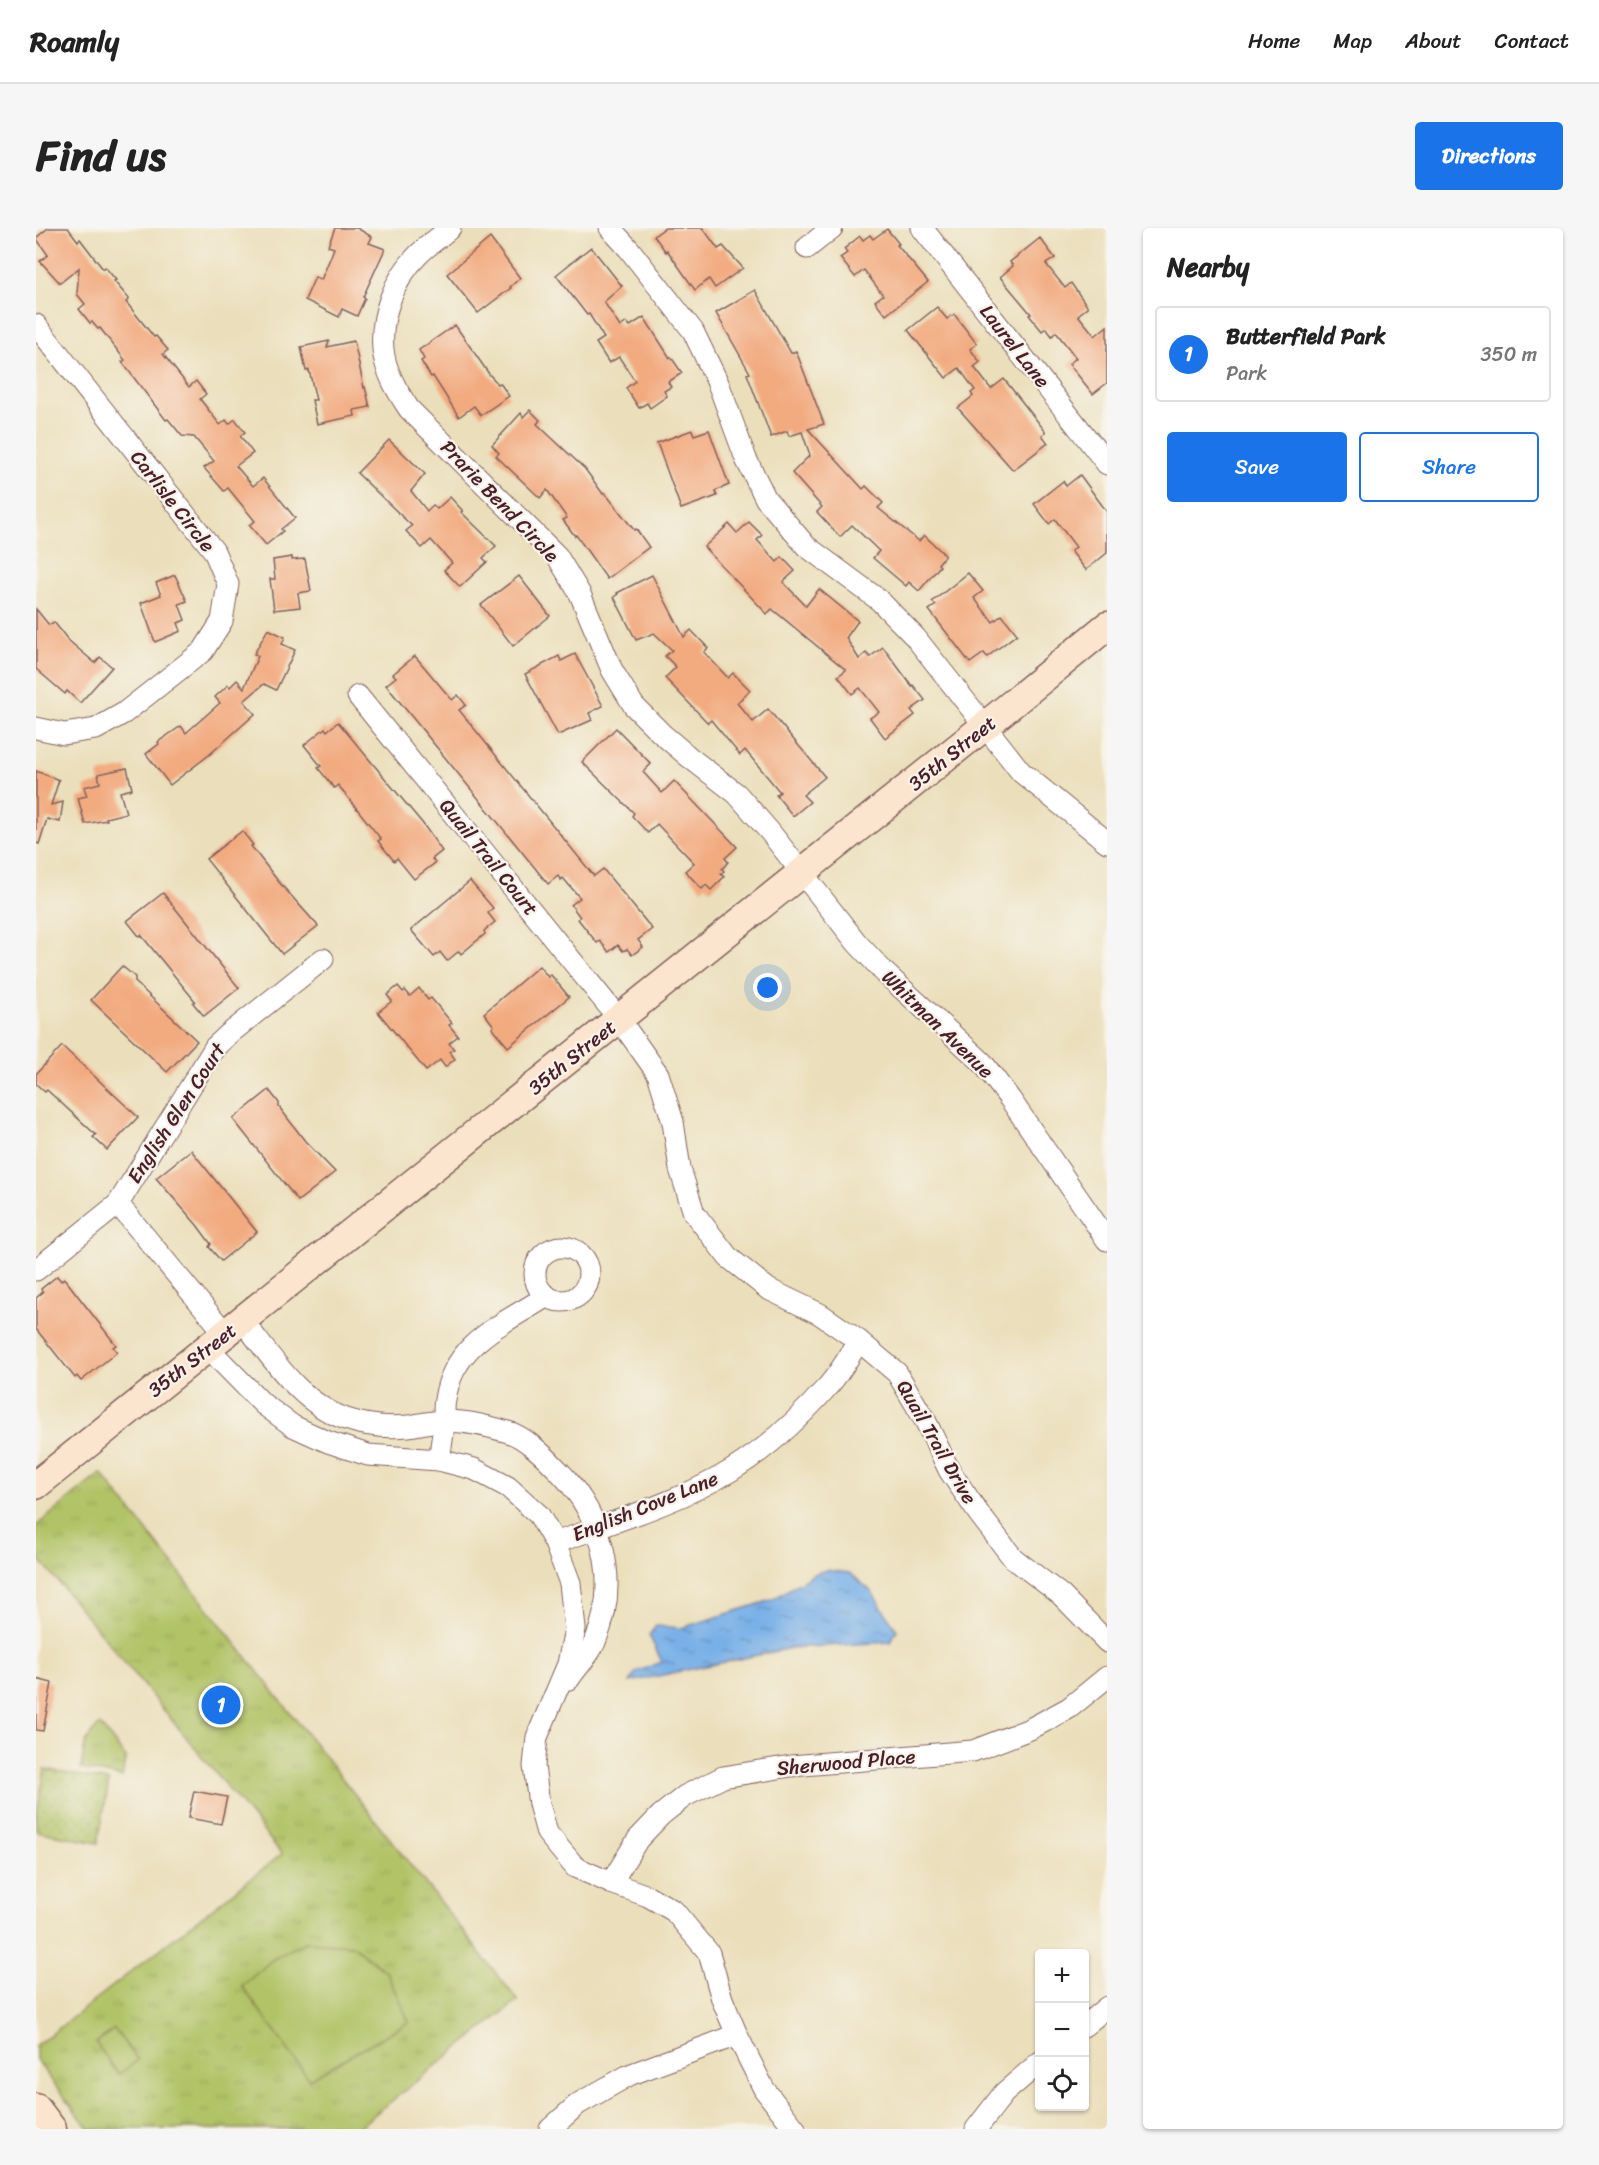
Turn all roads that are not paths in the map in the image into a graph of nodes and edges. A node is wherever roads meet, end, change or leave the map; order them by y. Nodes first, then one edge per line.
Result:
1 (450, 228) edge
2 (610, 228) edge
3 (832, 228) edge
4 (922, 228) edge
5 (807, 248) dead end
6 (36, 325) edge
7 (1107, 464) edge
8 (1107, 626) edge
9 (358, 696) dead end
10 (985, 726) junction
11 (36, 728) edge
12 (1107, 843) edge
13 (802, 873) junction
14 (323, 959) dead end
15 (620, 1019) junction
16 (118, 1204) junction
17 (1107, 1240) edge
18 (36, 1270) edge
19 (547, 1296) dead end
20 (225, 1333) junction
21 (859, 1341) junction
22 (444, 1421) junction
23 (440, 1460) junction
24 (36, 1485) edge
25 (597, 1527) junction
26 (555, 1543) junction
27 (1107, 1642) edge
28 (1107, 1677) edge
29 (553, 1702) junction
30 (611, 1883) junction
31 (1107, 2007) edge
32 (1089, 2022) edge
33 (737, 2035) junction
34 (1035, 2066) edge
35 (36, 2108) edge
36 (52, 2129) edge
37 (550, 2129) edge
38 (795, 2129) edge
39 (976, 2129) edge

1 - 13 street, Prarie Bend Circle
2 - 10 street
3 - 5 street
4 - 7 street, Laurel Lane
6 - 11 street, Carlisle Circle
8 - 10 street, 35th Street
9 - 15 street, Quail Trail Court
10 - 12 street
10 - 13 street, 35th Street
13 - 15 street, 35th Street
13 - 17 street, Whitman Avenue
14 - 16 street, English Glen Court
15 - 20 street, 35th Street
15 - 21 street, Quail Trail Drive
16 - 18 street, English Glen Court
16 - 20 street, English Glen Court
19 - 22 street
20 - 22 street
20 - 23 street
20 - 24 street, 35th Street
21 - 25 street, English Cove Lane
21 - 27 street, Quail Trail Drive
22 - 23 street
22 - 25 street
23 - 26 street
25 - 26 street, English Cove Lane
25 - 29 street
26 - 29 street
28 - 30 street, Sherwood Place
29 - 30 street
30 - 33 street
31 - 32 street
33 - 37 street
33 - 38 street
34 - 39 street
35 - 36 street

